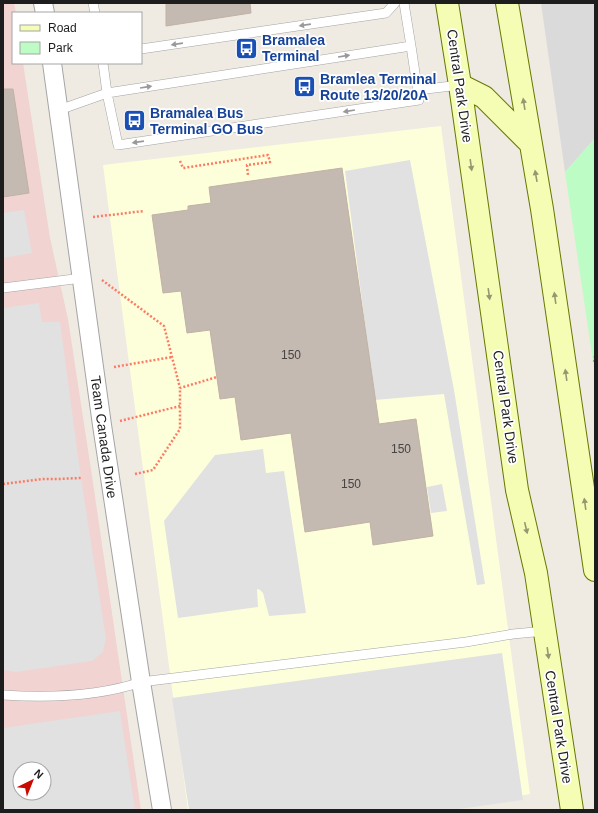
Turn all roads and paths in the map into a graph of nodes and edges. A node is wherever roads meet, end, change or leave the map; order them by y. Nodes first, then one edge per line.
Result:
1 (395, 3) edge
2 (404, 3) edge
3 (447, 3) edge
4 (507, 3) edge
5 (411, 46) junction
6 (142, 49) edge
7 (52, 64) edge
8 (103, 64) edge
9 (460, 85) junction
10 (418, 90) junction
11 (107, 93) junction
12 (59, 110) junction
13 (530, 143) junction
14 (180, 161) dead end
15 (248, 175) dead end
16 (144, 211) dead end
17 (73, 220) junction
18 (80, 271) junction
19 (3, 288) edge
20 (595, 356) edge
21 (172, 357) junction
22 (595, 362) edge
23 (95, 370) junction
24 (217, 377) dead end
25 (180, 388) junction
26 (180, 406) junction
27 (102, 425) junction
28 (136, 474) dead end
29 (81, 478) dead end
30 (3, 484) edge
31 (595, 570) edge
32 (545, 631) junction
33 (141, 682) junction
34 (3, 695) edge
35 (162, 810) edge
36 (572, 810) edge

1 -> 6 lane
2 - 5 lane
3 - 9 street, Central Park Drive
13 -> 4 street
5 - 10 lane
11 -> 5 lane
7 - 12 street, Team Canada Drive
8 - 11 lane
9 - 10 lane
9 - 13 street
9 -> 32 street, Central Park Drive
10 -> 11 lane
11 - 12 lane
12 - 17 street, Team Canada Drive
31 -> 13 street
14 - 15 path
16 - 17 path
17 - 18 street, Team Canada Drive
18 - 19 lane
18 - 21 path
18 - 23 street, Team Canada Drive
20 - 22 path
21 - 23 path
21 - 25 path
23 - 27 street, Team Canada Drive
24 - 25 path
25 - 26 path
26 - 27 path
26 - 28 path
27 - 33 street, Team Canada Drive
29 - 30 path
32 - 33 lane
32 -> 36 street, Central Park Drive
33 - 34 lane
33 - 35 street, Team Canada Drive

